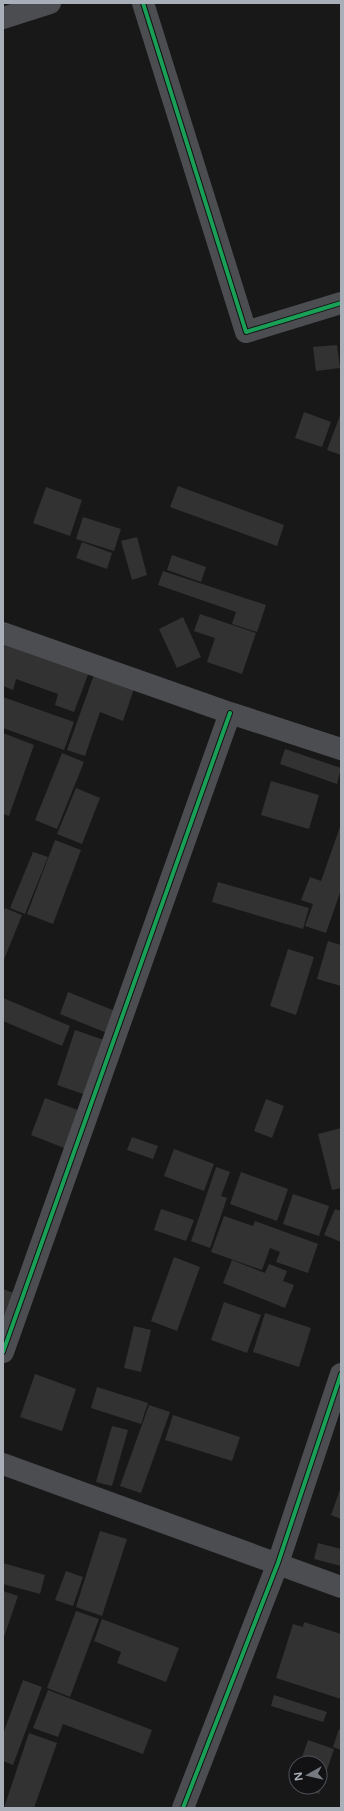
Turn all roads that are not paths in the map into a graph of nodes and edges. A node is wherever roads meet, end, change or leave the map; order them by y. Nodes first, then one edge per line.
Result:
1 (50, 3) edge
2 (143, 3) edge
3 (3, 18) edge
4 (341, 303) edge
5 (3, 633) edge
6 (230, 713) junction
7 (341, 749) edge
8 (3, 1352) edge
9 (341, 1374) edge
10 (3, 1464) edge
11 (278, 1563) junction
12 (341, 1587) edge
13 (184, 1808) edge

1 - 3 street
2 - 4 street
5 - 6 street
6 - 7 street
6 - 8 street
9 - 11 street
10 - 11 street
11 - 12 street
11 - 13 street

